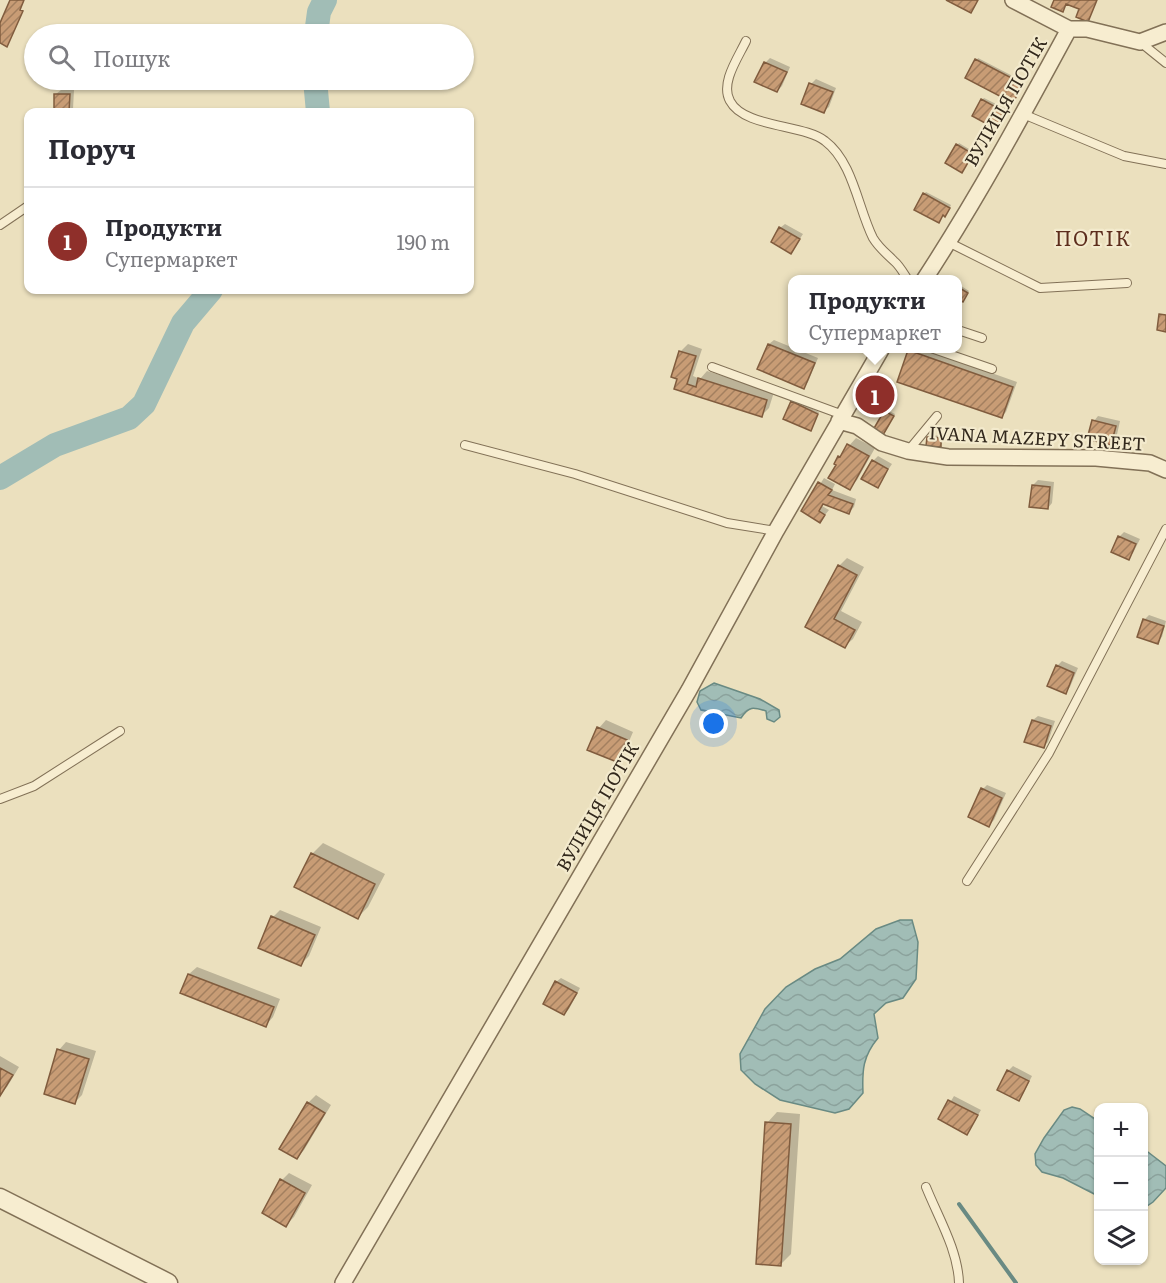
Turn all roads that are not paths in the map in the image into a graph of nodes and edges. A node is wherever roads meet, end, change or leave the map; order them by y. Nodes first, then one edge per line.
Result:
1 (1013, 0) edge
2 (1069, 29) junction
3 (1166, 32) edge
4 (746, 41) dead end
5 (1140, 42) junction
6 (1166, 63) edge
7 (1023, 114) junction
8 (1166, 164) edge
9 (24, 209) edge
10 (0, 225) edge
11 (948, 242) junction
12 (905, 275) edge
13 (927, 275) edge
14 (1127, 284) dead end
15 (962, 332) edge
16 (982, 338) dead end
17 (879, 353) edge
18 (946, 353) edge
19 (712, 367) dead end
20 (992, 369) dead end
21 (937, 416) dead end
22 (841, 418) junction
23 (465, 445) dead end
24 (908, 451) junction
25 (1166, 470) edge
26 (1166, 529) edge
27 (776, 531) junction
28 (120, 731) dead end
29 (0, 799) edge
30 (967, 881) dead end
31 (926, 1187) dead end
32 (0, 1198) edge
33 (168, 1283) edge
34 (343, 1283) edge
35 (959, 1283) edge

1 - 2 street
2 - 5 street, ВУЛИЦЯ ПОТІК
2 - 7 street, ВУЛИЦЯ ПОТІК
3 - 5 street
4 - 12 lane
5 - 6 lane
7 - 8 lane
7 - 11 street, ВУЛИЦЯ ПОТІК
9 - 10 lane
11 - 13 street, ВУЛИЦЯ ПОТІК
11 - 14 lane
15 - 16 lane
17 - 22 street, ВУЛИЦЯ ПОТІК
18 - 20 lane
19 - 22 lane
21 - 24 lane
22 - 24 street, IVANA MAZEPY STREET
22 - 27 street, ВУЛИЦЯ ПОТІК
23 - 27 lane
24 - 25 street, IVANA MAZEPY STREET
26 - 30 lane
27 - 34 street, ВУЛИЦЯ ПОТІК
28 - 29 lane
31 - 35 lane
32 - 33 street

